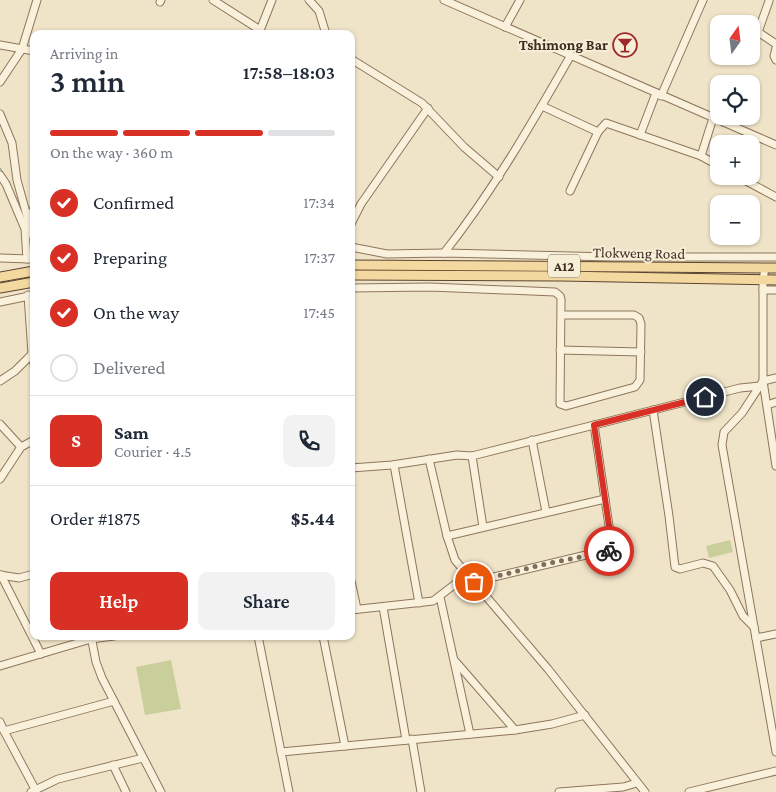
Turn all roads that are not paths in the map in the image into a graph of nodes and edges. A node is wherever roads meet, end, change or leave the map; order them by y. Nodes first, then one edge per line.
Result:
1 (37, 0) edge
2 (213, 0) edge
3 (272, 0) edge
4 (309, 0) edge
5 (444, 0) edge
6 (520, 0) edge
7 (703, 0) edge
8 (760, 0) edge
9 (769, 0) edge
10 (505, 27) junction
11 (256, 30) edge
12 (257, 30) edge
13 (325, 30) edge
14 (0, 45) edge
15 (776, 46) edge
16 (22, 49) junction
17 (30, 51) edge
18 (571, 55) junction
19 (776, 60) edge
20 (355, 62) edge
21 (0, 82) edge
22 (658, 94) junction
23 (542, 106) junction
24 (428, 108) junction
25 (0, 114) edge
26 (710, 117) edge
27 (711, 125) edge
28 (729, 125) edge
29 (598, 132) junction
30 (640, 135) junction
31 (776, 145) edge
32 (701, 156) junction
33 (710, 161) edge
34 (0, 175) edge
35 (499, 177) junction
36 (754, 185) edge
37 (570, 191) dead end
38 (20, 193) junction
39 (12, 197) junction
40 (776, 197) edge
41 (355, 216) edge
42 (29, 219) joint
43 (30, 223) edge
44 (355, 248) edge
45 (444, 253) junction
46 (776, 257) edge
47 (0, 258) edge
48 (30, 258) edge
49 (355, 259) edge
50 (355, 264) edge
51 (382, 264) junction
52 (765, 268) junction
53 (776, 268) edge
54 (30, 272) edge
55 (355, 275) edge
56 (0, 277) edge
57 (763, 280) junction
58 (776, 280) edge
59 (30, 283) edge
60 (0, 288) edge
61 (355, 288) edge
62 (763, 290) junction
63 (776, 290) edge
64 (30, 295) edge
65 (0, 301) edge
66 (561, 315) junction
67 (560, 350) junction
68 (641, 352) junction
69 (30, 356) edge
70 (776, 378) edge
71 (0, 381) edge
72 (761, 384) junction
73 (776, 402) edge
74 (767, 405) junction
75 (653, 410) junction
76 (0, 424) edge
77 (594, 425) junction
78 (532, 440) junction
79 (30, 442) edge
80 (21, 447) junction
81 (472, 456) junction
82 (430, 459) junction
83 (394, 465) junction
84 (776, 466) edge
85 (355, 468) edge
86 (0, 479) edge
87 (605, 499) junction
88 (546, 512) junction
89 (483, 527) junction
90 (447, 536) junction
91 (0, 575) edge
92 (30, 575) edge
93 (467, 575) junction
94 (474, 582) junction
95 (440, 597) junction
96 (419, 603) junction
97 (383, 607) junction
98 (355, 610) edge
99 (754, 627) junction
100 (30, 633) edge
101 (776, 634) edge
102 (756, 638) junction
103 (34, 640) edge
104 (85, 640) edge
105 (91, 640) edge
106 (259, 640) edge
107 (324, 640) edge
108 (41, 654) junction
109 (454, 660) junction
110 (0, 666) edge
111 (114, 701) junction
112 (585, 715) junction
113 (0, 722) edge
114 (514, 730) junction
115 (4, 731) junction
116 (470, 734) junction
117 (409, 739) junction
118 (345, 746) junction
119 (281, 752) junction
120 (776, 752) edge
121 (143, 758) junction
122 (113, 765) junction
123 (776, 771) edge
124 (637, 784) junction
125 (33, 791) edge
126 (126, 792) edge
127 (161, 792) edge
128 (289, 792) edge
129 (421, 792) edge
130 (559, 792) edge
131 (645, 792) edge
132 (689, 792) edge

1 - 16 street
2 - 11 street
3 - 12 street
4 - 13 street
5 - 10 street
6 - 10 street
7 - 22 street
8 - 9 street
9 - 15 street
10 - 18 street
14 - 16 street
15 - 19 street
16 - 17 street
16 - 21 street
18 - 22 street
18 - 23 street
20 - 24 street
22 - 26 street
22 - 30 street
23 - 29 street
23 - 35 street
24 - 35 street
24 - 41 street
25 - 38 street
27 - 32 street
28 - 31 street
29 - 30 street
29 - 37 street
30 - 32 street
32 - 33 street
34 - 39 street
35 - 45 street
36 - 40 street
38 - 39 street
38 - 42 street
39 - 48 street
42 - 43 street
44 - 45 street
45 - 46 street
47 - 48 street
49 - 51 main road
50 - 51 main road, Tlokweng Road / A12
51 - 52 main road, Tlokweng Road / A12
52 - 53 main road, Tlokweng Road / A12
52 - 57 street
54 - 56 main road
55 - 57 main road, Tlokweng Road / A12
57 - 58 main road, Tlokweng Road / A12
57 - 62 street
59 - 60 main road
61 - 66 street
62 - 63 street
62 - 72 street
64 - 65 street
66 - 67 street
66 - 68 street
67 - 68 street
67 - 68 street
69 - 71 street
70 - 72 street
72 - 74 street
72 - 75 street
72 - 99 street
73 - 74 street
74 - 84 street
75 - 77 street
75 - 99 street
76 - 80 street
77 - 78 street
77 - 87 street
78 - 81 street
78 - 88 street
79 - 80 street
80 - 86 street
81 - 82 street
81 - 89 street
82 - 83 street
82 - 90 street
83 - 85 street
83 - 96 street
87 - 88 street
87 - 94 street
88 - 89 street
89 - 90 street
90 - 93 street
91 - 92 street
91 - 100 street
93 - 94 street
93 - 95 street
94 - 112 street
95 - 96 street
95 - 109 street
96 - 97 street
97 - 98 street
97 - 117 street
99 - 102 street
101 - 102 street
102 - 120 street
103 - 108 street
104 - 108 street
105 - 111 street
106 - 119 street
107 - 118 street
108 - 110 street
109 - 114 street
109 - 116 street
111 - 115 street
111 - 121 street
112 - 114 street
112 - 124 street
113 - 115 street
114 - 116 street
115 - 125 street
116 - 117 street
117 - 118 street
117 - 129 street
118 - 119 street
119 - 128 street
121 - 122 street
121 - 127 street
122 - 125 street
122 - 126 street
123 - 132 street
124 - 130 street
124 - 131 street

